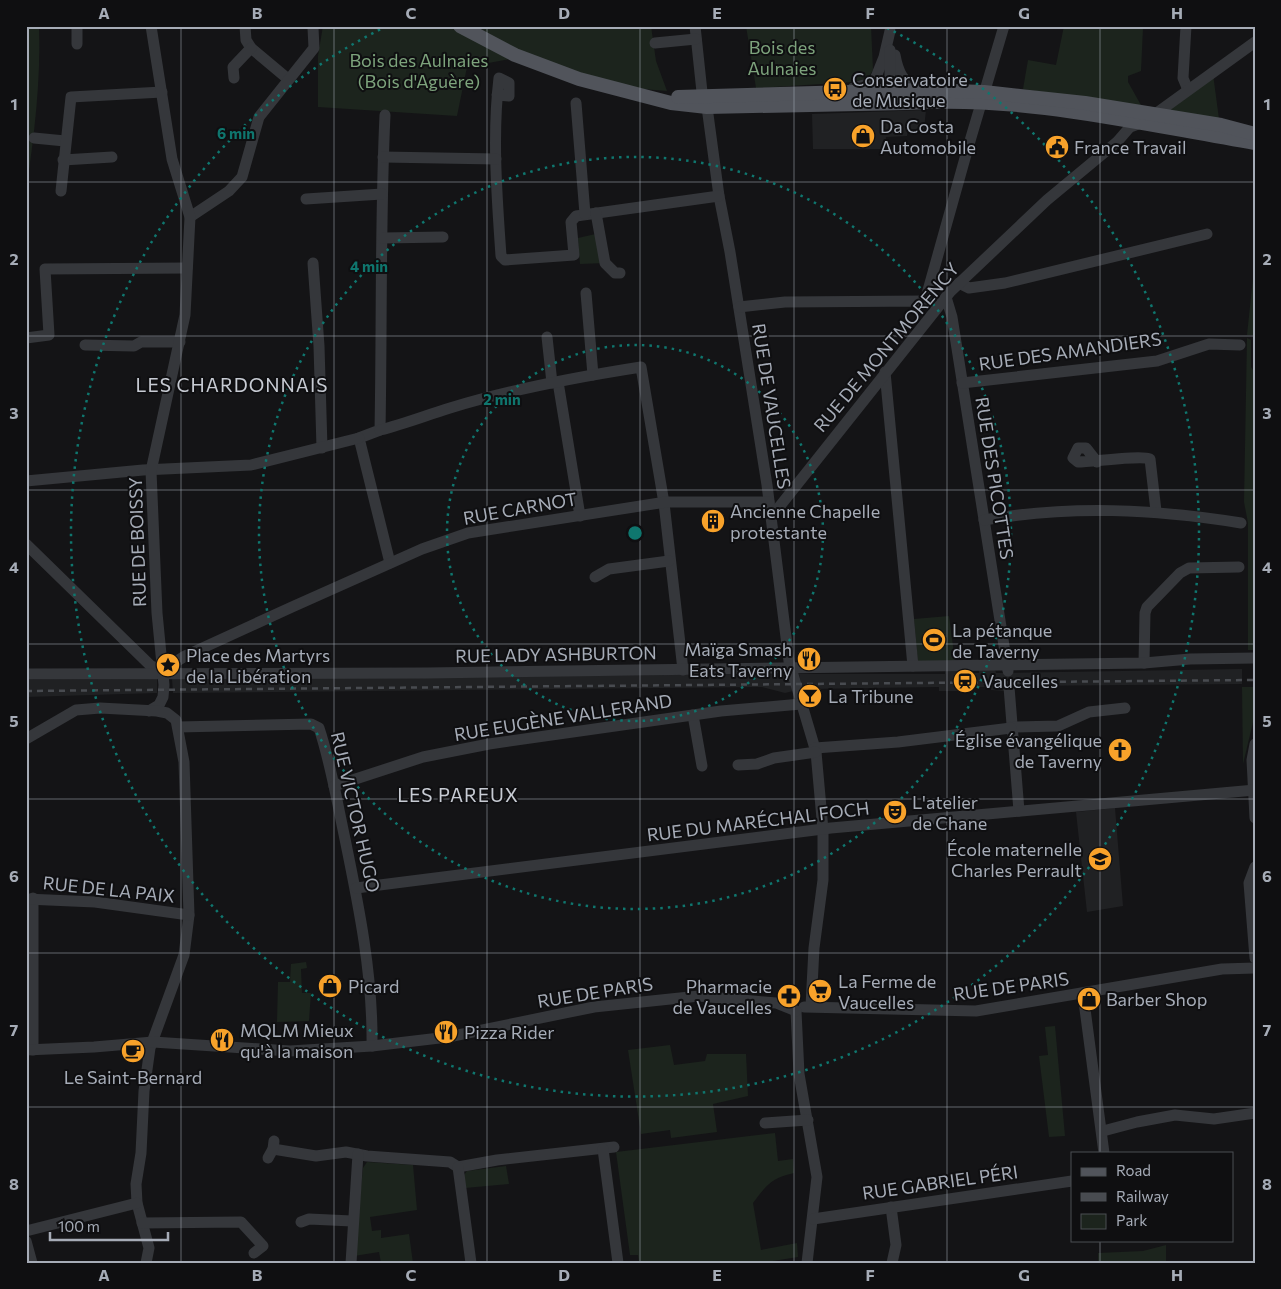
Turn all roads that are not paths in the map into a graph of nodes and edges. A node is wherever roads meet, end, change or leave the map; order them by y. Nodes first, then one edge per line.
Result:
1 (77, 26) edge
2 (151, 26) edge
3 (245, 26) edge
4 (460, 26) edge
5 (695, 26) edge
6 (1004, 26) edge
7 (1186, 26) edge
8 (313, 28) dead end
9 (890, 28) edge
10 (696, 39) junction
11 (1255, 42) edge
12 (655, 43) dead end
13 (77, 44) dead end
14 (251, 48) junction
15 (234, 73) dead end
16 (288, 79) junction
17 (922, 90) junction
18 (1188, 90) junction
19 (162, 92) junction
20 (834, 93) junction
21 (497, 95) dead end
22 (890, 97) junction
23 (982, 97) junction
24 (705, 102) junction
25 (576, 103) dead end
26 (385, 115) dead end
27 (1154, 115) junction
28 (1110, 119) junction
29 (1138, 124) junction
30 (1221, 125) junction
31 (1255, 126) edge
32 (1255, 134) edge
33 (34, 138) dead end
34 (65, 141) junction
35 (1255, 143) edge
36 (1106, 150) junction
37 (112, 157) dead end
38 (383, 157) junction
39 (496, 159) junction
40 (64, 160) junction
41 (61, 191) dead end
42 (382, 194) junction
43 (718, 196) junction
44 (306, 199) dead end
45 (591, 214) junction
46 (190, 216) junction
47 (1207, 234) dead end
48 (443, 237) dead end
49 (383, 238) junction
50 (313, 263) dead end
51 (187, 268) junction
52 (620, 273) dead end
53 (960, 283) junction
54 (586, 293) dead end
55 (946, 297) junction
56 (926, 301) junction
57 (739, 307) junction
58 (937, 308) junction
59 (547, 337) dead end
60 (26, 338) edge
61 (180, 342) junction
62 (85, 345) dead end
63 (1240, 345) dead end
64 (885, 372) junction
65 (592, 375) junction
66 (555, 383) junction
67 (962, 383) junction
68 (869, 392) junction
69 (888, 400) junction
70 (380, 430) junction
71 (359, 438) junction
72 (320, 448) junction
73 (1097, 462) dead end
74 (152, 471) junction
75 (26, 481) edge
76 (769, 502) junction
77 (664, 503) junction
78 (1156, 511) junction
79 (580, 516) junction
80 (772, 516) junction
81 (984, 520) junction
82 (1241, 523) dead end
83 (26, 544) edge
84 (669, 561) junction
85 (390, 563) junction
86 (1239, 567) dead end
87 (596, 577) dead end
88 (181, 658) junction
89 (1255, 658) edge
90 (1144, 664) junction
91 (913, 666) junction
92 (792, 668) junction
93 (1007, 668) junction
94 (683, 670) junction
95 (163, 673) junction
96 (26, 674) edge
97 (183, 674) junction
98 (1009, 687) dead end
99 (164, 690) junction
100 (801, 704) junction
101 (1125, 708) dead end
102 (150, 711) junction
103 (694, 715) junction
104 (173, 720) junction
105 (1011, 727) junction
106 (26, 739) edge
107 (1255, 744) edge
108 (816, 750) junction
109 (738, 765) dead end
110 (702, 766) dead end
111 (334, 786) junction
112 (1254, 790) edge
113 (1018, 811) junction
114 (1255, 818) edge
115 (823, 830) junction
116 (1255, 867) edge
117 (356, 888) junction
118 (29, 899) edge
119 (189, 915) junction
120 (1255, 958) edge
121 (1255, 968) edge
122 (1083, 994) junction
123 (811, 1006) junction
124 (796, 1011) junction
125 (153, 1042) junction
126 (372, 1046) junction
127 (30, 1050) edge
128 (1255, 1112) edge
129 (808, 1120) junction
130 (765, 1123) dead end
131 (1102, 1131) junction
132 (272, 1149) dead end
133 (1104, 1152) edge
134 (358, 1154) junction
135 (458, 1167) junction
136 (1071, 1180) edge
137 (137, 1203) junction
138 (891, 1207) junction
139 (813, 1218) junction
140 (301, 1222) dead end
141 (352, 1222) junction
142 (142, 1223) junction
143 (26, 1231) edge
144 (26, 1241) edge
145 (254, 1253) dead end
146 (32, 1263) edge
147 (146, 1263) edge
148 (350, 1263) edge
149 (471, 1263) edge
150 (618, 1263) edge
151 (807, 1263) edge
152 (892, 1263) edge

1 - 13 street
2 - 19 street
3 - 14 street
4 - 24 main road
5 - 10 street, RUE DE VAUCELLES
6 - 23 street
7 - 18 street
8 - 16 street
9 - 17 street
9 - 20 street
9 - 22 street
10 - 12 street
10 - 24 street, RUE DE VAUCELLES
11 - 18 street
14 - 15 street
14 - 16 street
16 - 46 street
17 - 22 main road
17 - 23 main road
18 - 27 street
19 - 34 street
19 - 46 street
20 - 22 main road
20 - 24 main road
21 - 39 street
22 - 23 main road
22 - 24 main road
23 - 27 main road
23 - 28 main road
23 - 56 street
24 - 43 street, RUE DE VAUCELLES
25 - 45 street
26 - 38 street
27 - 30 main road
28 - 29 main road
28 - 36 street, RUE DE MONTMORENCY
29 - 35 main road
29 - 36 street, RUE DE MONTMORENCY
30 - 31 main road
30 - 32 main road
33 - 34 street
34 - 40 street
36 - 53 street, RUE DE MONTMORENCY
37 - 40 street
38 - 39 street
38 - 42 street
39 - 45 street
40 - 41 street
42 - 44 street
42 - 49 street
43 - 45 street
43 - 57 street, RUE DE VAUCELLES
45 - 52 street
46 - 51 street, RUE DE BOISSY
47 - 53 street
48 - 49 street
49 - 70 street
50 - 72 street
51 - 60 street
51 - 61 street, RUE DE BOISSY
53 - 55 street, RUE DE MONTMORENCY
54 - 65 street
55 - 58 street, RUE DE MONTMORENCY
55 - 67 street, RUE DES PICOTTES
56 - 57 street
56 - 58 street
57 - 76 street, RUE DE VAUCELLES
58 - 64 street, RUE DE MONTMORENCY
59 - 66 street
61 - 62 street
61 - 74 street, RUE DE BOISSY
63 - 67 street, RUE DES AMANDIERS
64 - 68 street, RUE DE MONTMORENCY
64 - 69 street
65 - 66 street
65 - 77 street
66 - 70 street
66 - 79 street
67 - 81 street, RUE DES PICOTTES
68 - 69 street
68 - 80 street, RUE DE MONTMORENCY
69 - 91 street
70 - 71 street
71 - 72 street
71 - 85 street
72 - 74 street
73 - 78 street
74 - 75 street
74 - 95 street, RUE DE BOISSY
76 - 77 street, RUE CARNOT
76 - 80 street, RUE DE VAUCELLES
77 - 79 street, RUE CARNOT
77 - 84 street
78 - 81 street
78 - 82 street
79 - 85 street, RUE CARNOT
80 - 92 street, RUE DE VAUCELLES
81 - 93 street, RUE DES PICOTTES
83 - 95 street
84 - 87 street
84 - 94 street
85 - 88 street, RUE CARNOT
86 - 90 street
88 - 95 street
88 - 97 street
89 - 90 street, RUE LADY ASHBURTON
90 - 93 street, RUE LADY ASHBURTON
91 - 92 street, RUE LADY ASHBURTON
91 - 93 street, RUE LADY ASHBURTON
92 - 94 street, RUE LADY ASHBURTON
92 - 100 street, RUE DE VAUCELLES
94 - 97 street, RUE LADY ASHBURTON
95 - 96 street
95 - 97 street
95 - 99 street, RUE DE BOISSY
98 - 105 street
99 - 102 street
99 - 104 street, RUE DE BOISSY
100 - 103 street, RUE EUGÈNE VALLERAND
100 - 108 street, RUE DE VAUCELLES
101 - 105 street
102 - 104 street
102 - 106 street
103 - 110 street
103 - 111 street, RUE EUGÈNE VALLERAND
104 - 111 street, RUE VICTOR HUGO
104 - 119 street, RUE DE BOISSY
105 - 108 street
105 - 113 street
107 - 112 street
108 - 109 street
108 - 115 street, RUE DE VAUCELLES
111 - 117 street, RUE VICTOR HUGO
112 - 113 street, RUE DU MARÉCHAL FOCH
112 - 114 street
113 - 115 street, RUE DU MARÉCHAL FOCH
115 - 117 street, RUE DU MARÉCHAL FOCH
115 - 123 street, RUE DE VAUCELLES
116 - 120 street
117 - 126 street, RUE VICTOR HUGO
118 - 119 street, RUE DE LA PAIX
118 - 127 street
119 - 125 street, RUE DE BOISSY
121 - 122 street, RUE DE PARIS
122 - 123 street, RUE DE PARIS
122 - 131 street
123 - 124 street, RUE DE PARIS
124 - 126 street, RUE DE PARIS
124 - 129 street
125 - 126 street, RUE DE PARIS
125 - 127 street, RUE DE PARIS
125 - 137 street, RUE DE BOISSY
128 - 131 street
129 - 130 street
129 - 139 street
131 - 133 street
132 - 134 street
134 - 135 street
134 - 141 street
135 - 149 street
135 - 150 street
136 - 138 street, RUE GABRIEL PÉRI
137 - 142 street, RUE DE BOISSY
137 - 143 street
138 - 139 street, RUE GABRIEL PÉRI
138 - 152 street
139 - 151 street
140 - 141 street
141 - 148 street
142 - 145 street
142 - 147 street, RUE DE BOISSY
144 - 146 street

